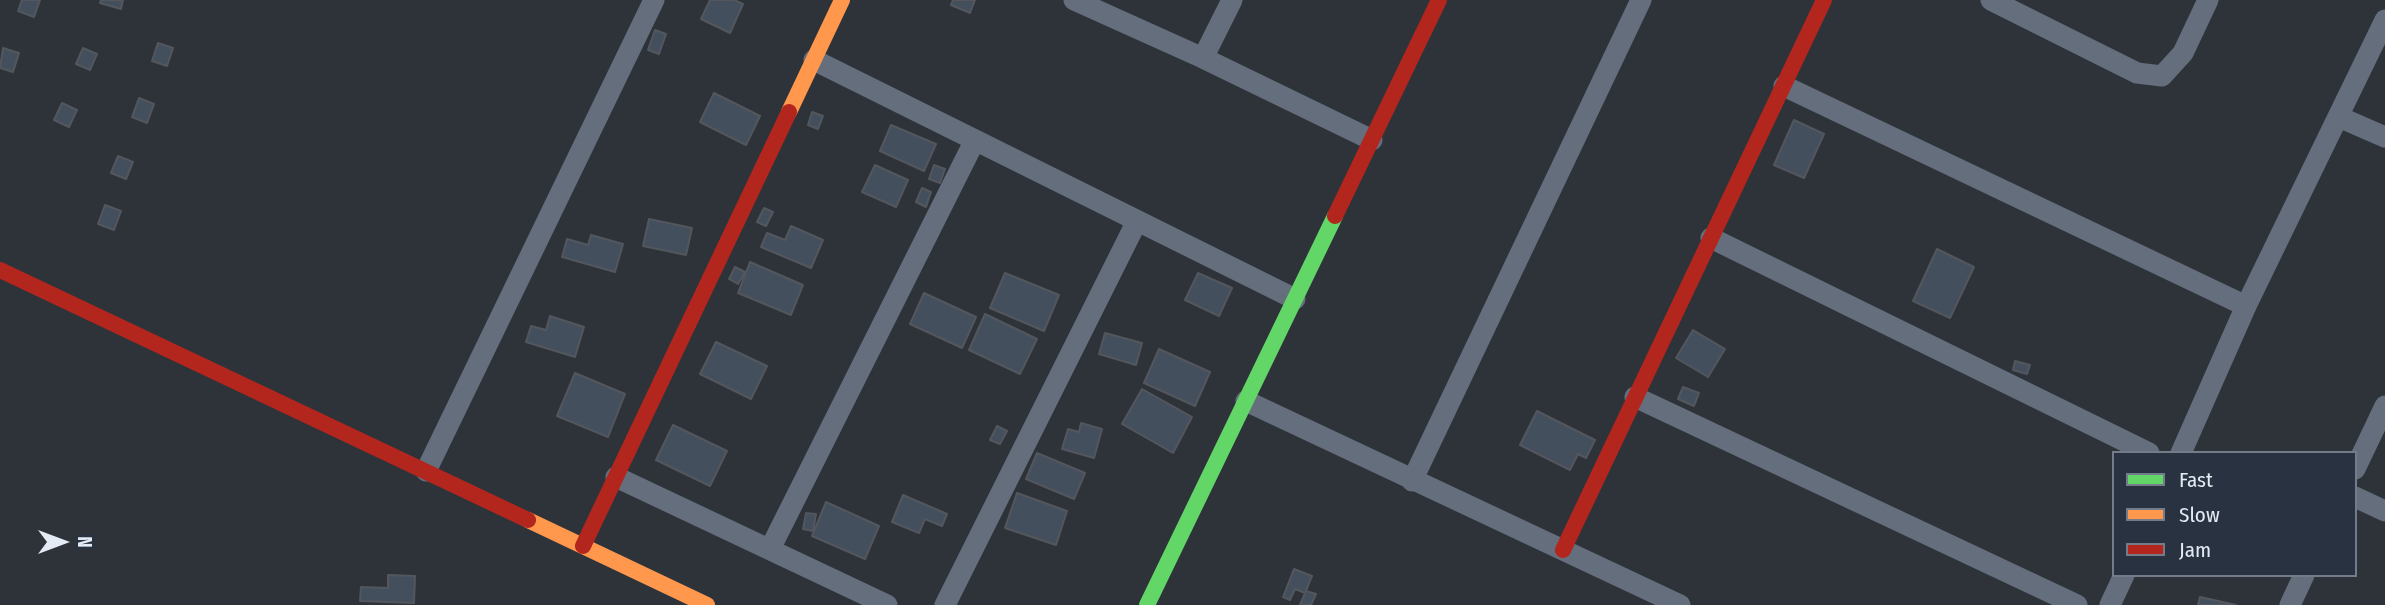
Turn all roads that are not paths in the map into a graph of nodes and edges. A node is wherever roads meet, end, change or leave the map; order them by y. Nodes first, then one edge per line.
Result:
1 (654, 0) edge
2 (842, 0) edge
3 (1074, 0) edge
4 (1232, 0) edge
5 (1439, 0) edge
6 (1641, 0) edge
7 (1824, 0) edge
8 (1991, 0) edge
9 (2208, 0) edge
10 (2017, 6) edge
11 (2385, 20) edge
12 (1203, 58) junction
13 (814, 60) junction
14 (1784, 86) junction
15 (2339, 117) junction
16 (2385, 137) edge
17 (975, 140) junction
18 (1372, 140) junction
19 (1137, 221) junction
20 (1711, 238) junction
21 (0, 270) edge
22 (1295, 299) junction
23 (2246, 306) junction
24 (1635, 397) junction
25 (1246, 401) junction
26 (2385, 406) edge
27 (2145, 451) edge
28 (2182, 451) edge
29 (2357, 465) edge
30 (426, 471) junction
31 (616, 477) junction
32 (1412, 481) junction
33 (2357, 498) edge
34 (2385, 511) edge
35 (583, 546) junction
36 (770, 549) junction
37 (1563, 550) junction
38 (2123, 577) edge
39 (2303, 577) edge
40 (707, 605) edge
41 (887, 605) edge
42 (945, 605) edge
43 (1147, 605) edge
44 (1680, 605) edge
45 (2077, 605) edge
46 (2110, 605) edge
47 (2290, 605) edge

1 - 30 street
2 - 13 street
3 - 12 street
4 - 12 street
5 - 18 street
6 - 32 street
7 - 14 street
8 - 10 street
9 - 10 street
11 - 15 street
12 - 18 street
13 - 17 street
13 - 31 street
14 - 20 street
14 - 23 street
15 - 16 street
15 - 23 street
17 - 19 street
17 - 36 street
18 - 22 street
19 - 22 street
19 - 42 street
20 - 24 street
20 - 27 street
21 - 30 street
22 - 25 street
23 - 28 street
24 - 37 street
24 - 45 street
25 - 32 street
25 - 43 street
26 - 29 street
30 - 35 street
31 - 35 street
31 - 36 street
32 - 37 street
33 - 34 street
35 - 40 street
36 - 41 street
37 - 44 street
38 - 46 street
39 - 47 street

